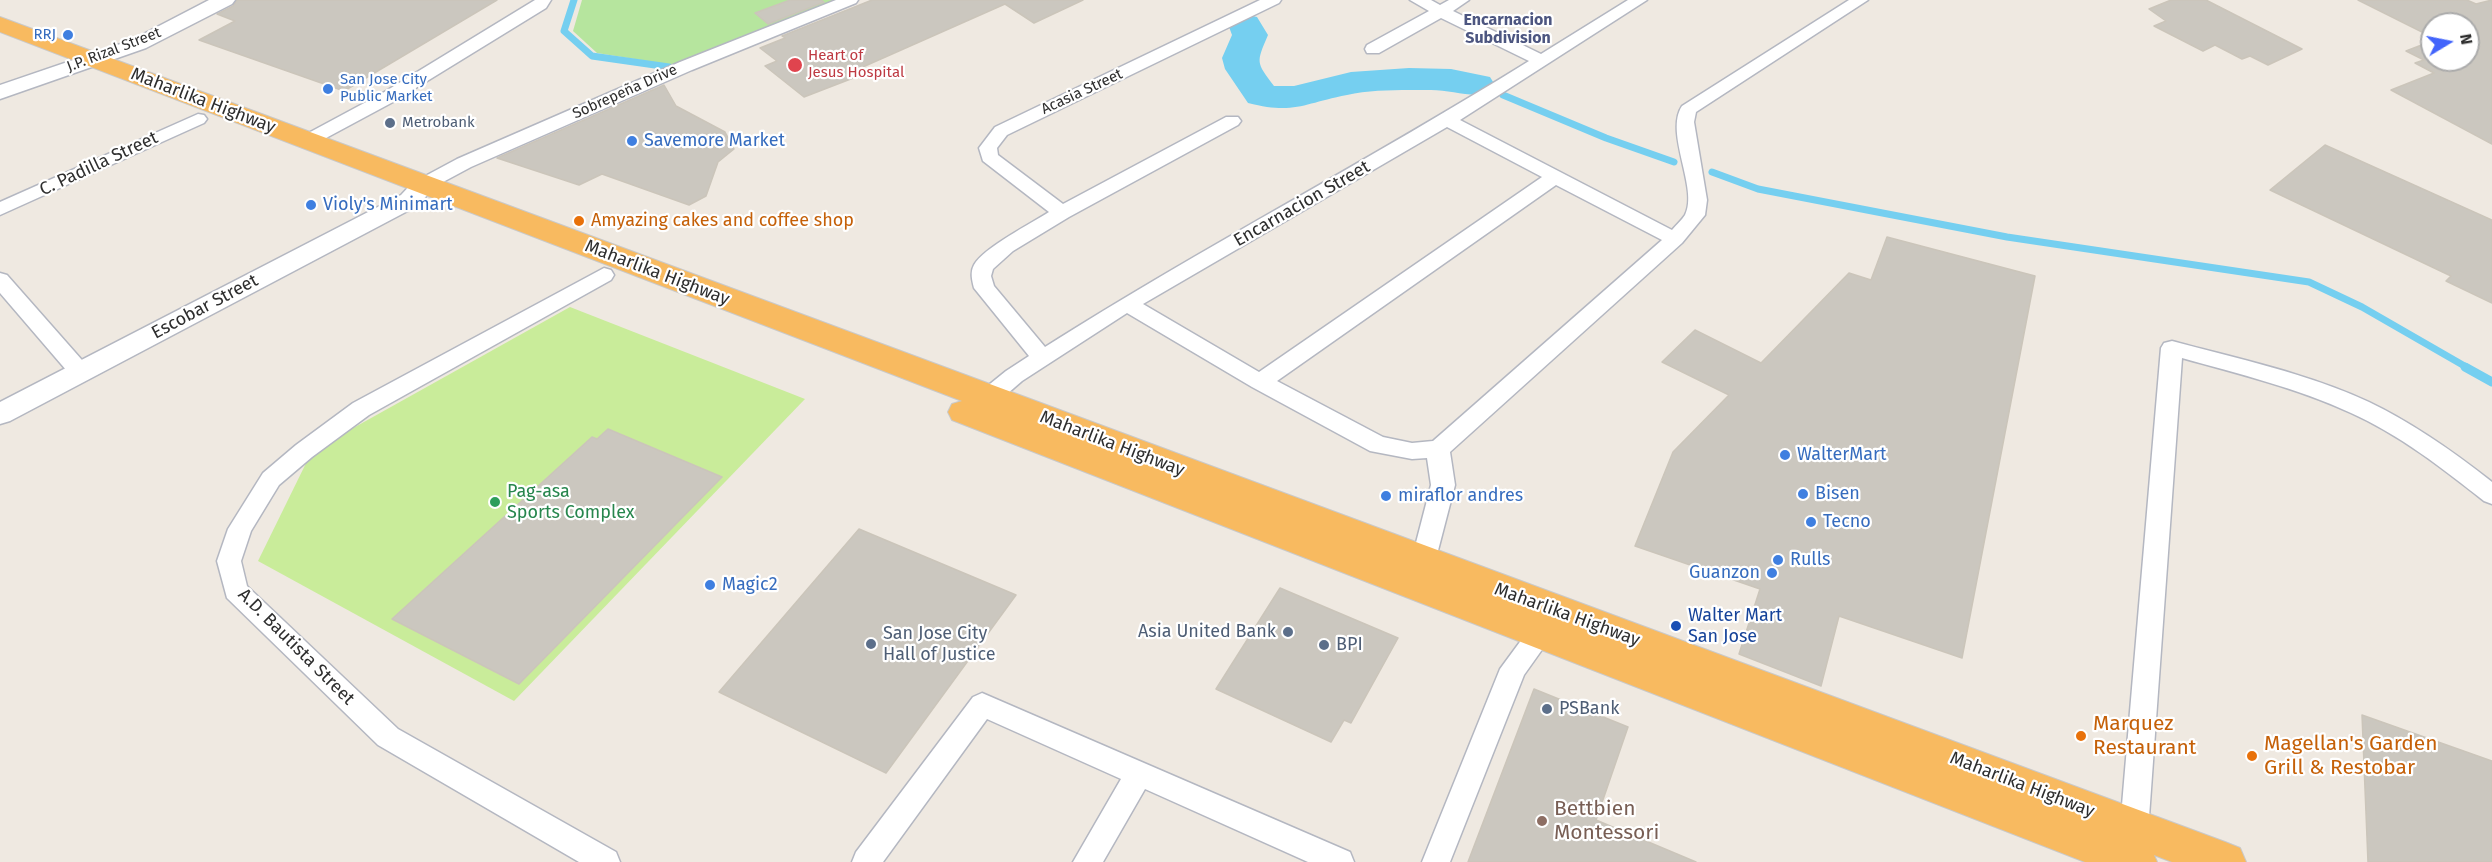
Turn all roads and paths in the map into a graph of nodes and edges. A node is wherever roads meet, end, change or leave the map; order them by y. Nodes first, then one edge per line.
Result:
1 (225, 0) edge
2 (543, 0) edge
3 (850, 0) edge
4 (1273, 0) edge
5 (1418, 0) edge
6 (1461, 0) edge
7 (1639, 0) edge
8 (1860, 0) edge
9 (1440, 12) junction
10 (0, 24) edge
11 (0, 46) edge
12 (1373, 49) dead end
13 (95, 59) junction
14 (1542, 61) junction
15 (64, 70) junction
16 (0, 92) edge
17 (198, 119) junction
18 (1447, 120) junction
19 (1232, 121) dead end
20 (307, 141) junction
21 (1556, 176) junction
22 (416, 192) junction
23 (0, 209) edge
24 (1062, 213) junction
25 (1675, 239) junction
26 (604, 275) junction
27 (0, 280) edge
28 (1127, 304) junction
29 (1043, 360) junction
30 (81, 372) junction
31 (1260, 382) junction
32 (978, 405) junction
33 (0, 414) edge
34 (1440, 449) junction
35 (2492, 495) edge
36 (1417, 574) junction
37 (1549, 622) junction
38 (1138, 774) junction
39 (2133, 850) edge
40 (606, 862) edge
41 (866, 862) edge
42 (1087, 862) edge
43 (1340, 862) edge
44 (1436, 862) edge
45 (2225, 862) edge

1 - 13 street, J.P. Rizal Street
2 - 20 street
3 - 22 street, Sobrepeña Drive
4 - 24 street, Acasia Street
5 - 9 street
6 - 9 street
7 - 14 street, Encarnacion Street
8 - 25 street
9 - 12 street
9 - 14 street
10 - 13 highway, Maharlika Highway
11 - 15 highway, Maharlika Highway
13 - 15 street, J.P. Rizal Street
13 - 20 highway, Maharlika Highway
14 - 18 street, Encarnacion Street
15 - 16 street, J.P. Rizal Street
15 - 17 highway, Maharlika Highway
17 - 22 highway, Maharlika Highway
17 - 23 street, C. Padilla Street
18 - 21 street
18 - 28 street, Encarnacion Street
19 - 24 street
20 - 22 highway, Maharlika Highway
21 - 25 street
21 - 31 street
22 - 26 highway, Maharlika Highway
22 - 30 street, Escobar Street
22 - 32 highway, Maharlika Highway
24 - 29 street
25 - 34 street
26 - 32 highway, Maharlika Highway
26 - 40 street, A.D. Bautista Street
27 - 30 street
28 - 29 street, Encarnacion Street
28 - 31 street
29 - 32 street, Encarnacion Street
30 - 33 street, Escobar Street
31 - 34 street
32 - 36 highway, Maharlika Highway
34 - 36 street
35 - 39 street
36 - 37 highway, Maharlika Highway
37 - 39 highway, Maharlika Highway
37 - 44 street
38 - 41 street
38 - 42 street
38 - 43 street
39 - 45 highway, Maharlika Highway

